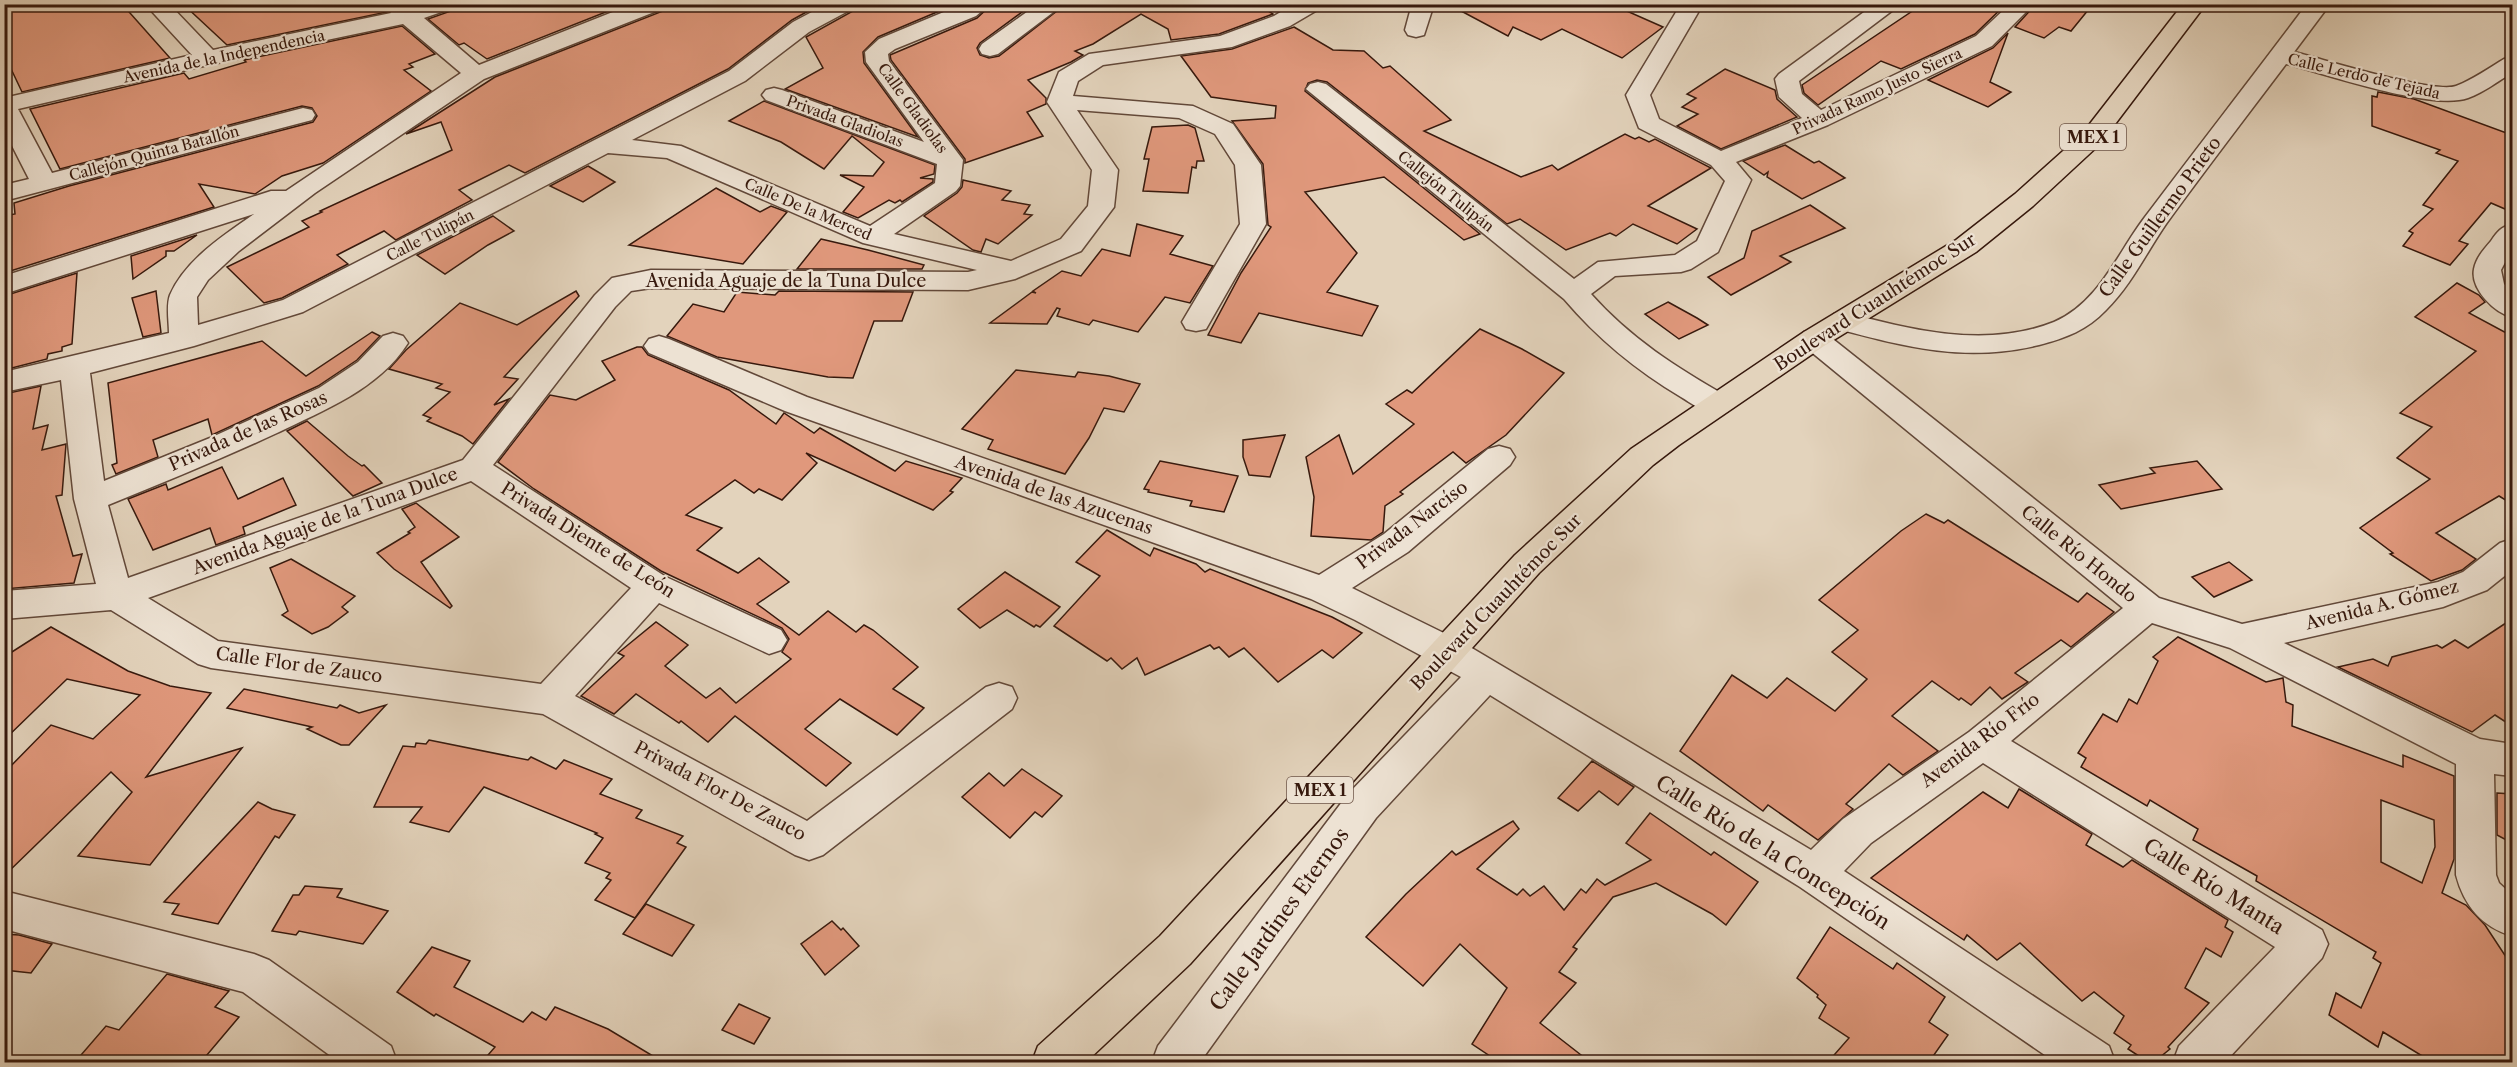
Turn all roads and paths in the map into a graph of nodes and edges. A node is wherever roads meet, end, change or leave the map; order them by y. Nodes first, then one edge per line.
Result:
1 (156, 4) edge
2 (442, 4) edge
3 (844, 4) edge
4 (979, 4) edge
5 (1053, 4) edge
6 (1311, 4) edge
7 (1423, 4) edge
8 (1890, 4) edge
9 (2023, 4) edge
10 (2195, 4) edge
11 (2319, 4) edge
12 (646, 6) edge
13 (400, 10) edge
14 (1679, 13) edge
15 (1416, 30) dead end
16 (990, 49) dead end
17 (2278, 55) junction
18 (208, 58) junction
19 (2512, 64) edge
20 (476, 74) junction
21 (1318, 88) dead end
22 (774, 95) dead end
23 (1059, 102) junction
24 (4, 105) edge
25 (303, 115) dead end
26 (1819, 120) junction
27 (605, 145) junction
28 (950, 160) junction
29 (1720, 160) junction
30 (44, 182) junction
31 (306, 188) junction
32 (4, 193) edge
33 (2512, 232) edge
34 (872, 237) junction
35 (1015, 270) junction
36 (4, 285) edge
37 (1574, 293) junction
38 (2512, 308) edge
39 (1844, 321) junction
40 (1196, 322) dead end
41 (184, 339) junction
42 (1814, 339) junction
43 (393, 343) dead end
44 (659, 346) dead end
45 (74, 368) junction
46 (4, 382) edge
47 (1717, 404) junction
48 (1499, 457) dead end
49 (474, 468) junction
50 (90, 499) junction
51 (2512, 552) edge
52 (654, 586) junction
53 (1323, 590) junction
54 (116, 596) junction
55 (4, 606) edge
56 (2147, 608) junction
57 (2242, 638) junction
58 (769, 640) dead end
59 (1447, 651) junction
60 (1486, 675) junction
61 (999, 698) dead end
62 (549, 700) junction
63 (1982, 743) junction
64 (2475, 755) junction
65 (2512, 760) edge
66 (1814, 874) junction
67 (4, 910) edge
68 (2512, 917) edge
69 (375, 1062) edge
70 (1053, 1062) edge
71 (1174, 1062) edge
72 (2093, 1062) edge
73 (2195, 1062) edge

1 - 18 street
2 - 13 street, Avenida de la Independencia
3 - 27 street, Calle Tulipán
4 - 28 street, Calle Gladiolas
5 - 16 street
6 - 23 street
7 - 15 street
8 - 26 street
9 - 26 street, Privada Ramo Justo Sierra
10 - 39 main road, Boulevard Cuauhtémoc Sur / MEX 1
11 - 17 street, Calle Guillermo Prieto
12 - 20 street
13 - 18 street, Avenida de la Independencia
13 - 20 street
14 - 29 street
17 - 19 street, Calle Lerdo de Tejada
17 - 39 street, Calle Guillermo Prieto
18 - 24 street, Avenida de la Independencia
20 - 31 street
21 - 37 street, Callejón Tulipán
22 - 28 street, Privada Gladiolas
23 - 35 street, Avenida Aguaje de la Tuna Dulce
23 - 40 street
24 - 30 street
25 - 30 street, Callejón Quinta Batallón
26 - 29 street, Privada Ramo Justo Sierra
27 - 34 street, Calle De la Merced
27 - 41 street, Calle Tulipán
28 - 34 street, Calle Gladiolas
29 - 37 street
30 - 32 street, Callejón Quinta Batallón
31 - 36 street
31 - 41 street
33 - 38 street
34 - 35 street, Calle De la Merced
35 - 49 street, Avenida Aguaje de la Tuna Dulce
37 - 47 street, Callejón Tulipán
39 - 42 main road, Boulevard Cuauhtémoc Sur / MEX 1
41 - 45 street, Calle Tulipán
42 - 47 main road, Boulevard Cuauhtémoc Sur / MEX 1
42 - 56 street, Calle Río Hondo
43 - 50 street, Privada de las Rosas
44 - 53 street, Avenida de las Azucenas
45 - 46 street, Calle Tulipán
45 - 50 street
47 - 59 main road, Boulevard Cuauhtémoc Sur / MEX 1
48 - 53 street, Privada Narcíso
49 - 52 street, Privada Diente de León
49 - 54 street, Avenida Aguaje de la Tuna Dulce
50 - 54 street
51 - 57 street, Avenida A. Gómez
52 - 58 street, Privada Diente de León
52 - 62 street
53 - 59 street, Avenida de las Azucenas
54 - 55 street, Avenida Aguaje de la Tuna Dulce
54 - 62 street, Calle Flor de Zauco
56 - 57 street, Calle Río Hondo
56 - 63 street, Avenida Río Frío
57 - 64 street, Calle Río Hondo
59 - 60 street, Calle Río de la Concepción
59 - 70 main road, Boulevard Cuauhtémoc Sur / MEX 1
60 - 66 street, Calle Río de la Concepción
60 - 71 street, Calle Jardines Eternos
61 - 62 street, Privada Flor De Zauco
63 - 66 street, Avenida Río Frío
63 - 73 street, Calle Río Manta
64 - 65 street, Calle Río Hondo
64 - 68 street
66 - 72 street, Calle Río de la Concepción
67 - 69 street

